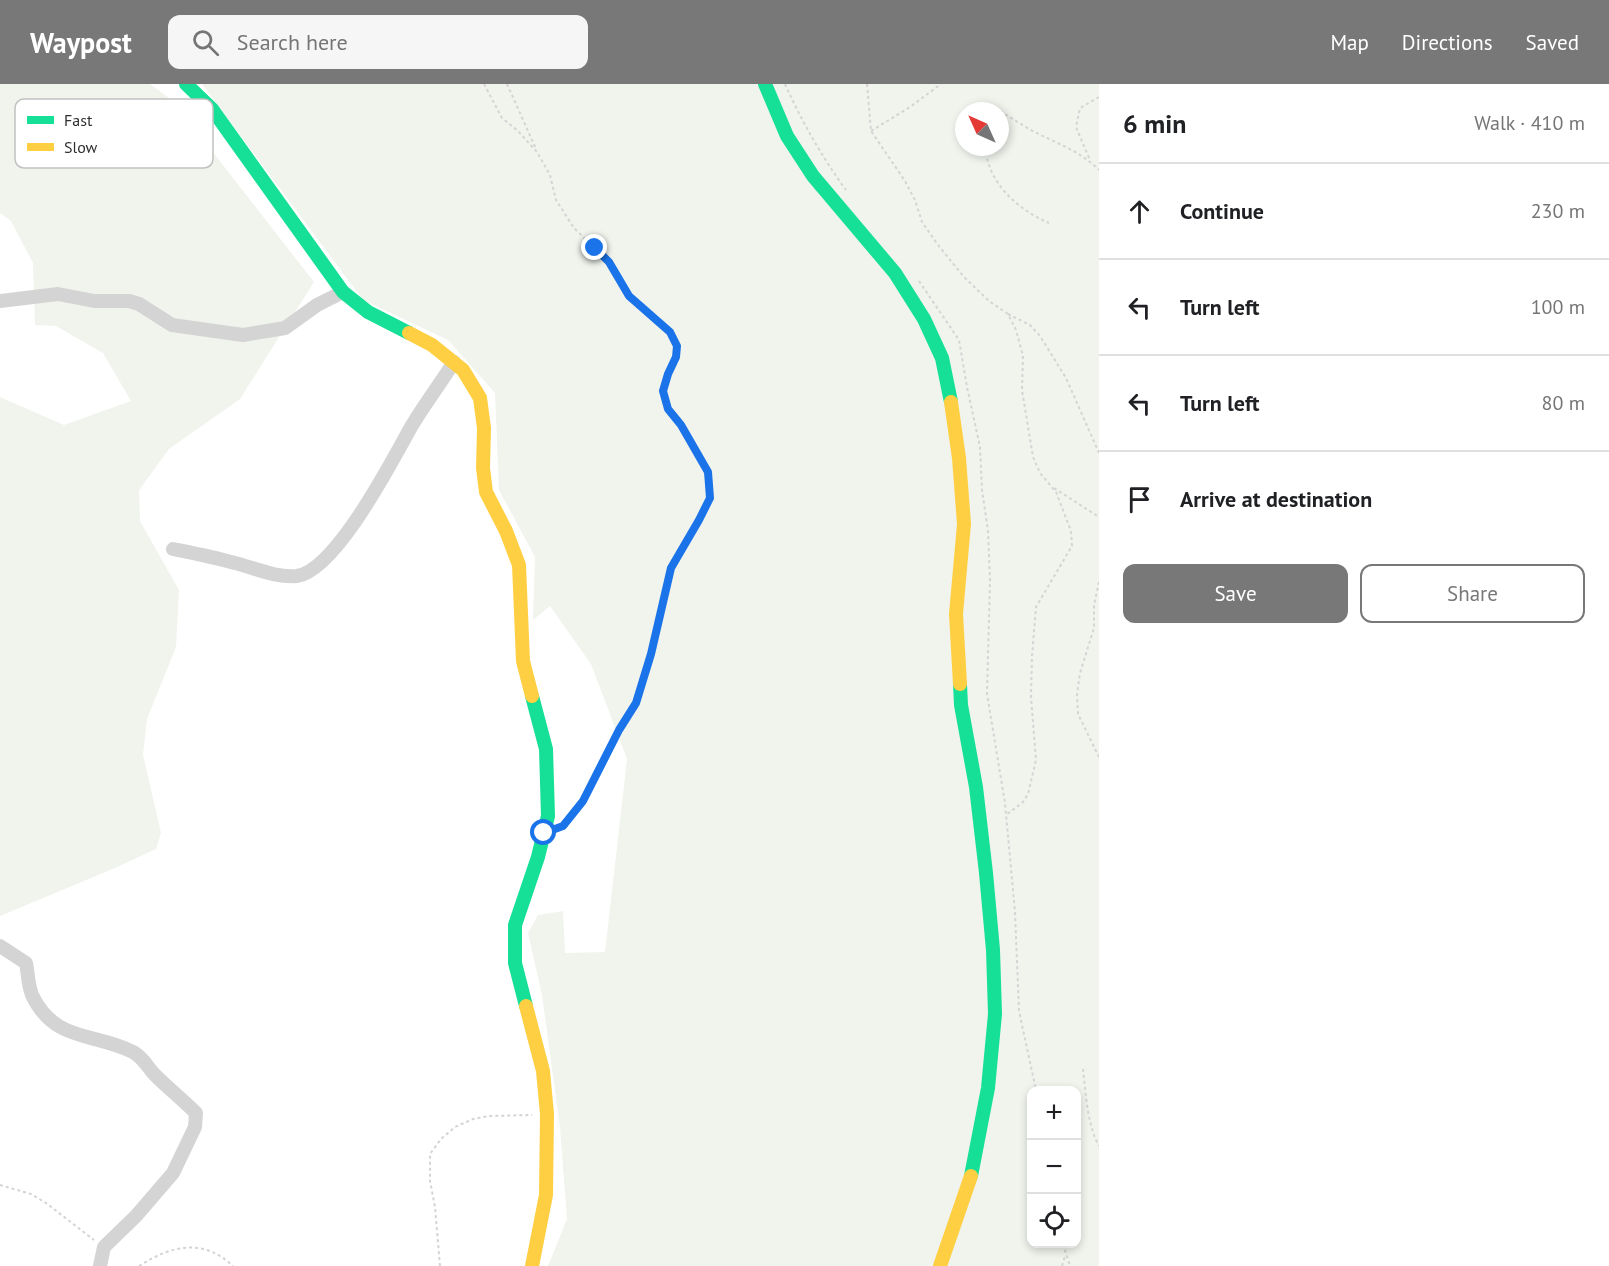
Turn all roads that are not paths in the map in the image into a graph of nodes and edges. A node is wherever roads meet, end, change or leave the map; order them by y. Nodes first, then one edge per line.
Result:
1 (186, 84) edge
2 (765, 84) edge
3 (202, 99) edge
4 (213, 110) edge
5 (343, 292) junction
6 (0, 300) edge
7 (454, 362) junction
8 (173, 549) dead end
9 (0, 946) edge
10 (100, 1266) edge
11 (532, 1266) edge
12 (940, 1266) edge

1 - 3 street
2 - 12 street
4 - 5 street
5 - 6 street
5 - 7 street
7 - 8 street
7 - 11 street
9 - 10 street

